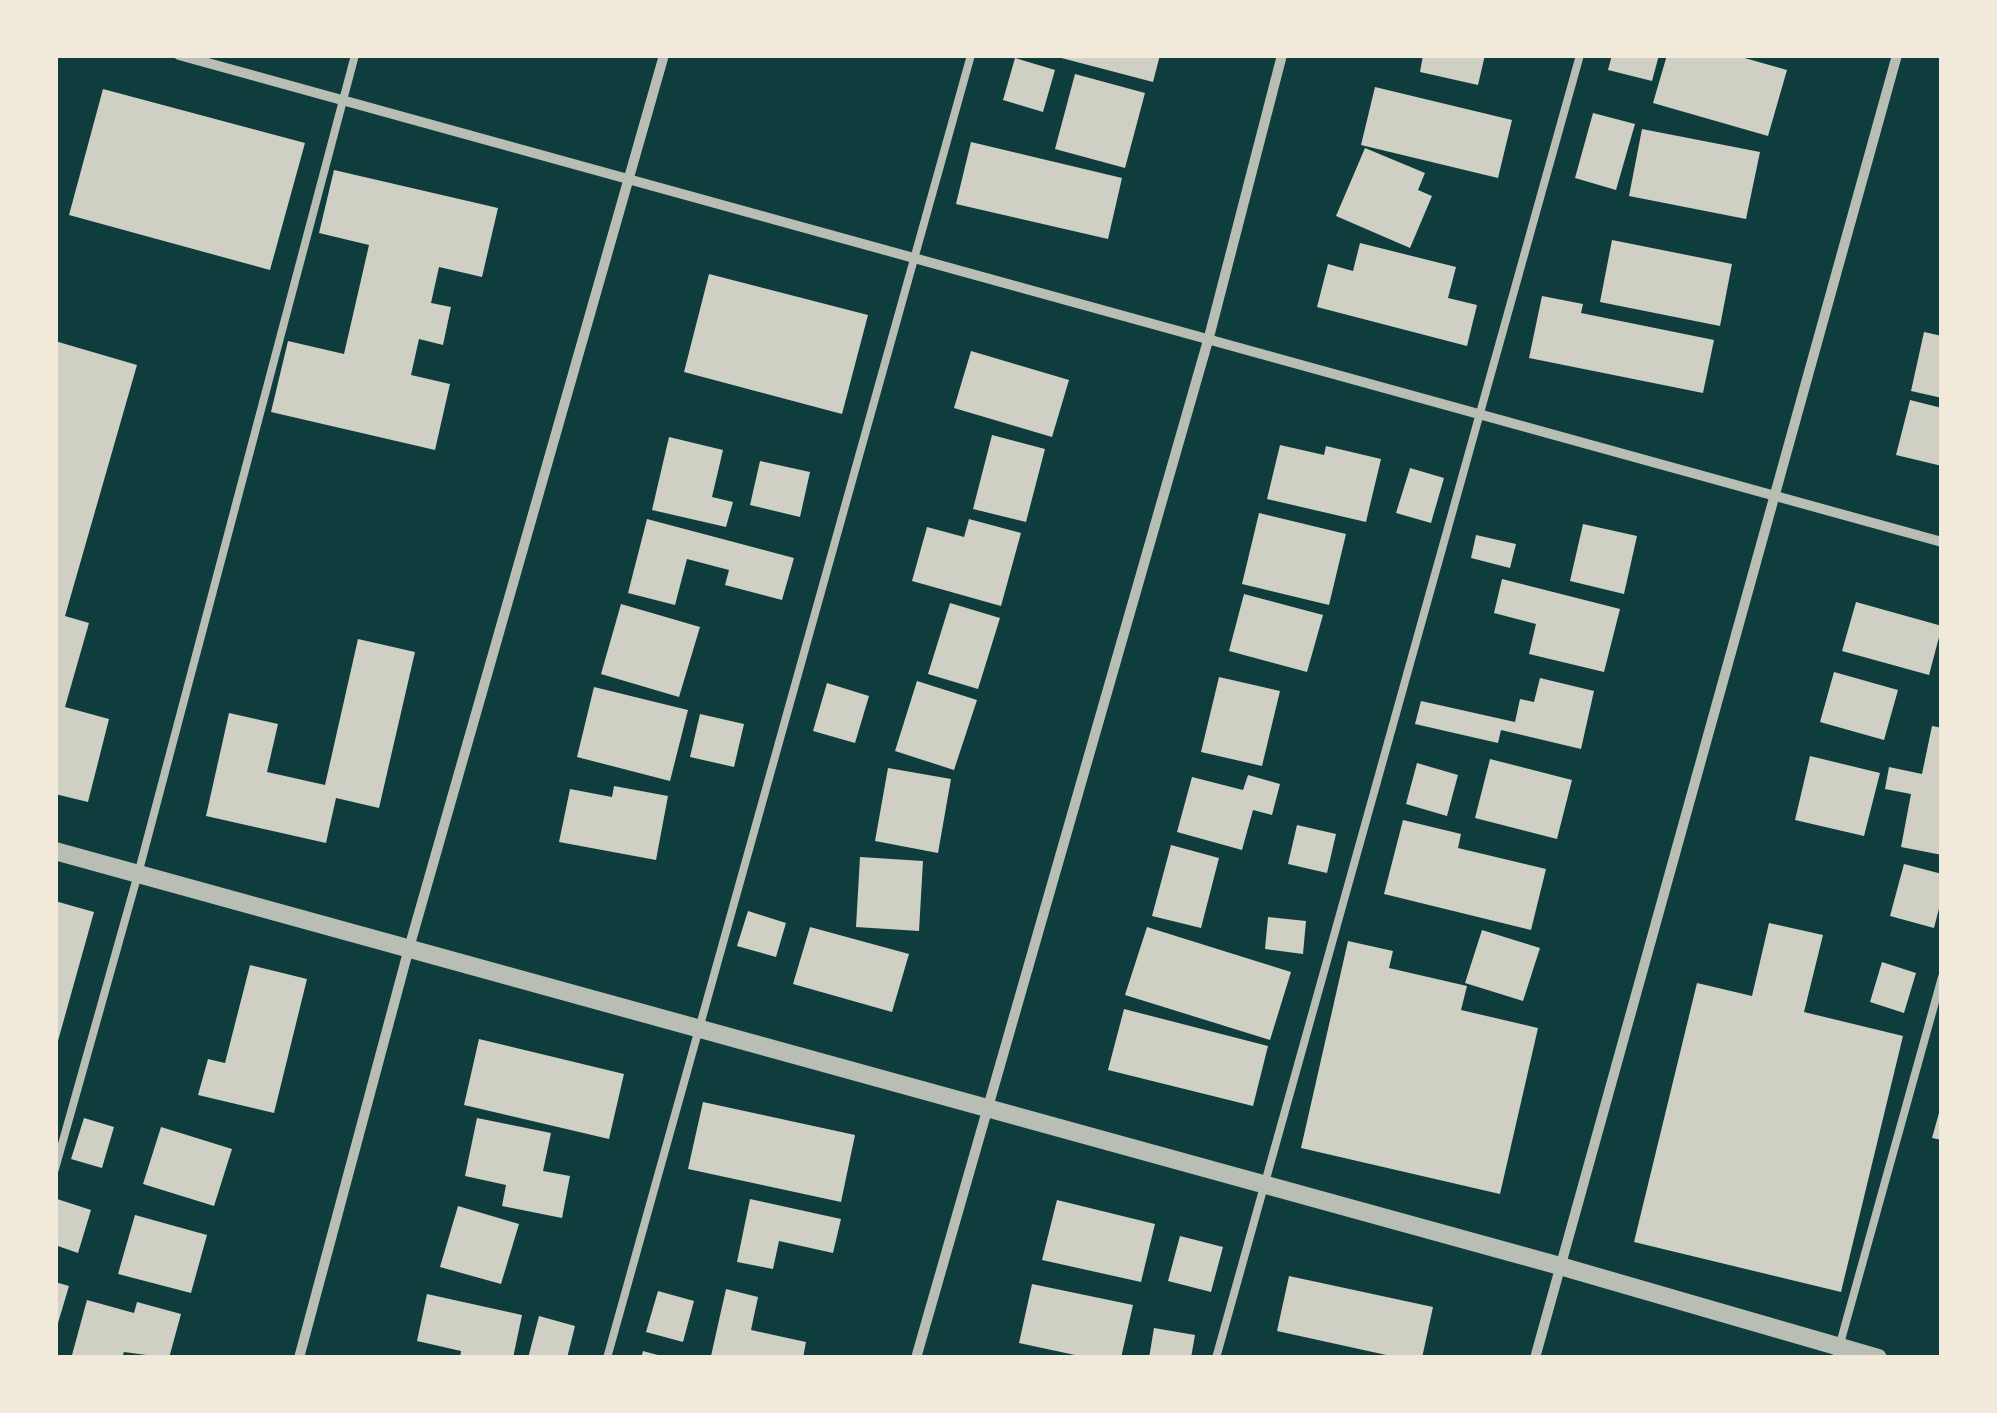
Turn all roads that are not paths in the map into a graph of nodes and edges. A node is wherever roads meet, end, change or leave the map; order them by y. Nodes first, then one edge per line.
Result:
1 (179, 55) edge
2 (355, 55) edge
3 (664, 55) edge
4 (971, 55) edge
5 (1282, 55) edge
6 (1580, 55) edge
7 (1897, 55) edge
8 (342, 102) junction
9 (629, 178) junction
10 (915, 256) junction
11 (1209, 337) junction
12 (1480, 413) junction
13 (1773, 495) junction
14 (1942, 542) edge
15 (55, 851) edge
16 (138, 874) junction
17 (409, 948) junction
18 (1942, 977) edge
19 (700, 1028) junction
20 (986, 1106) junction
21 (55, 1169) edge
22 (1265, 1184) junction
23 (1560, 1266) junction
24 (1838, 1352) edge
25 (299, 1358) edge
26 (608, 1358) edge
27 (916, 1358) edge
28 (1216, 1358) edge
29 (1535, 1358) edge
30 (1878, 1358) edge

1 - 8 street
2 - 8 lane
3 - 9 street
4 - 10 lane
5 - 11 street
6 - 12 lane
7 - 13 street
8 - 9 street
8 - 16 lane
9 - 10 street
9 - 17 street
10 - 11 street
10 - 19 lane
11 - 12 street
11 - 20 street
12 - 13 street
12 - 22 lane
13 - 14 street
13 - 23 street
15 - 16 street
16 - 17 street
16 - 21 lane
17 - 19 street
17 - 25 street
18 - 24 lane
19 - 20 street
19 - 26 lane
20 - 22 street
20 - 27 street
22 - 23 street
22 - 28 lane
23 - 24 street
23 - 29 street
24 - 30 street

